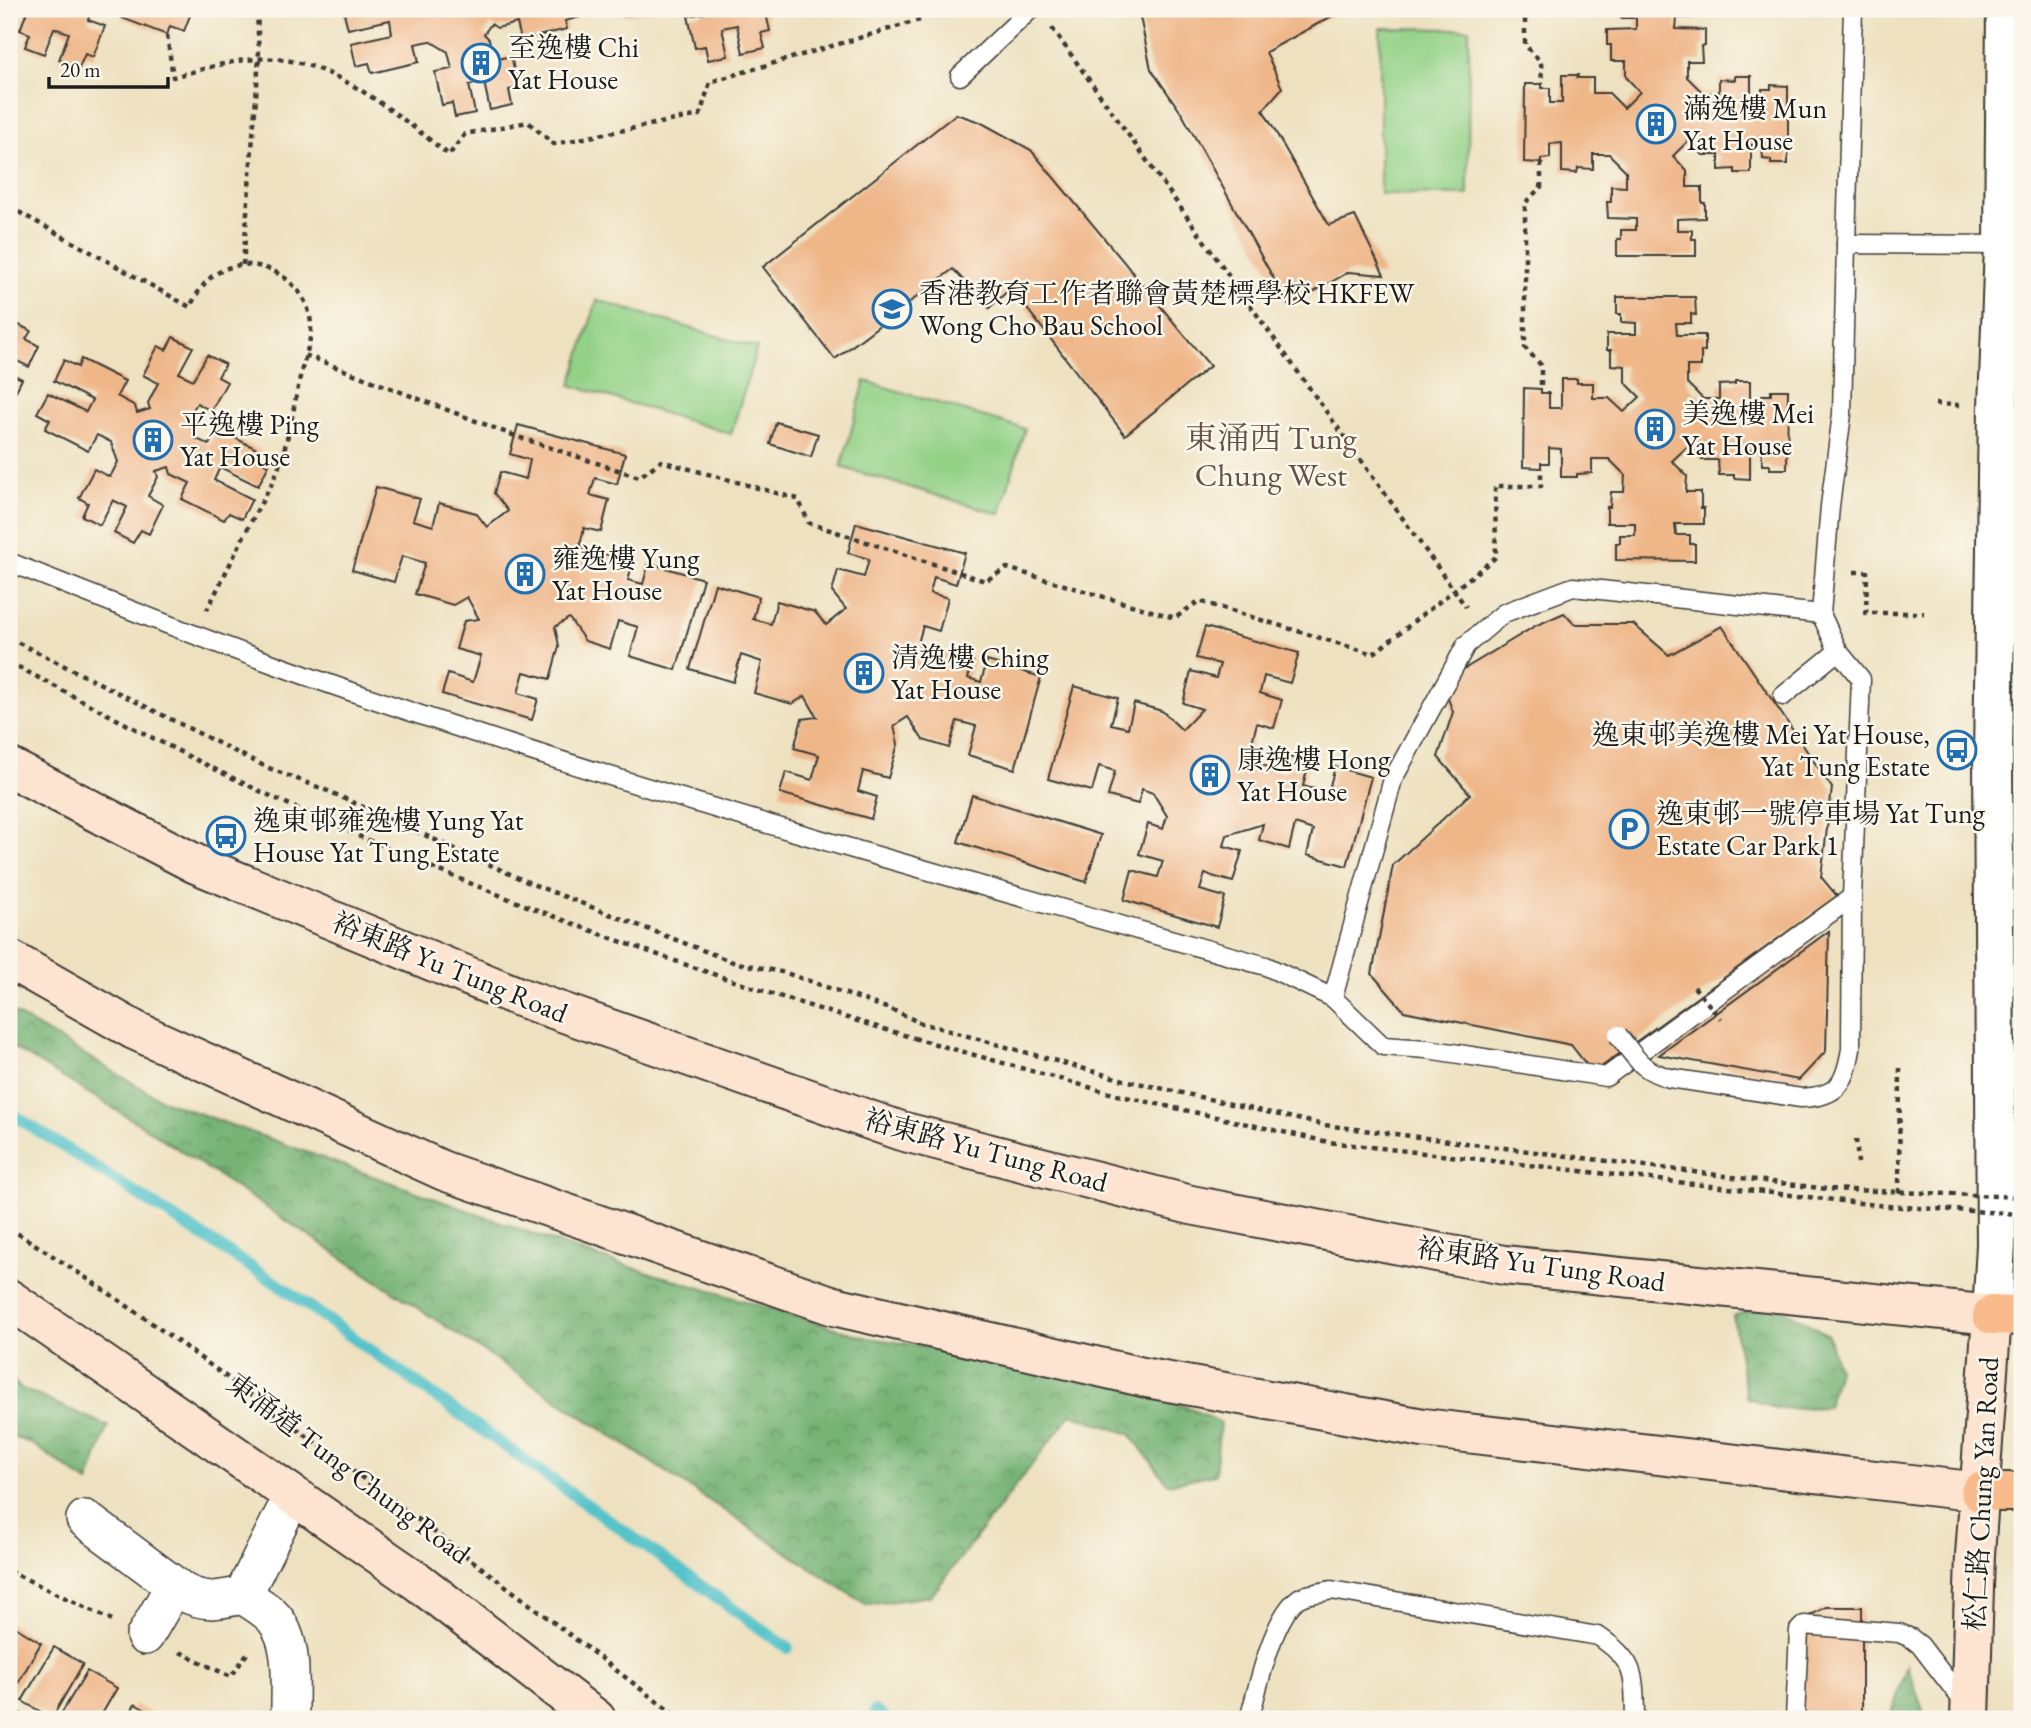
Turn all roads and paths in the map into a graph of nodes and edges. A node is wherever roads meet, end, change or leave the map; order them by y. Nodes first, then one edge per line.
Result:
1 (257, 9) edge
2 (919, 9) edge
3 (1031, 9) edge
4 (1525, 9) edge
5 (1853, 9) edge
6 (2006, 9) edge
7 (1058, 17) dead end
8 (167, 34) dead end
9 (258, 58) junction
10 (960, 76) dead end
11 (1542, 84) dead end
12 (1541, 163) dead end
13 (9, 213) edge
14 (1846, 244) junction
15 (2004, 245) junction
16 (243, 265) junction
17 (305, 355) junction
18 (1541, 389) dead end
19 (1541, 468) dead end
20 (9, 562) edge
21 (1853, 585) dead end
22 (1453, 590) junction
23 (1924, 613) dead end
24 (1821, 614) junction
25 (1483, 631) junction
26 (194, 636) junction
27 (9, 638) edge
28 (1838, 650) junction
29 (9, 662) edge
30 (1783, 696) dead end
31 (9, 767) edge
32 (1852, 897) junction
33 (9, 960) edge
34 (1694, 987) dead end
35 (1333, 998) junction
36 (1721, 1019) dead end
37 (1618, 1035) dead end
38 (1900, 1065) dead end
39 (1856, 1139) dead end
40 (1858, 1163) dead end
41 (1899, 1193) junction
42 (2022, 1197) edge
43 (2022, 1214) edge
44 (9, 1228) edge
45 (9, 1299) edge
46 (2007, 1315) edge
47 (1980, 1492) junction
48 (2022, 1492) edge
49 (293, 1495) junction
50 (85, 1519) dead end
51 (174, 1586) junction
52 (243, 1595) junction
53 (145, 1636) dead end
54 (1970, 1715) edge
55 (290, 1719) edge
56 (596, 1719) edge
57 (680, 1719) edge
58 (1249, 1719) edge
59 (1635, 1719) edge
60 (1795, 1719) edge

1 - 9 path
2 - 9 path
3 - 10 lane
4 - 11 path
5 - 14 lane
6 - 15 street, 松仁路 Chung Yan Road
7 - 22 path
8 - 9 path
9 - 16 path
12 - 18 path
13 - 16 path
14 - 15 lane
14 - 24 lane
15 - 46 street, 松仁路 Chung Yan Road
16 - 17 path
17 - 22 path
17 - 26 path
19 - 22 path
20 - 26 lane
21 - 23 path
22 - 25 path
24 - 25 lane
24 - 28 lane
25 - 35 lane
26 - 35 lane
27 - 41 path, bridge
28 - 30 lane
28 - 32 lane
29 - 43 path, bridge
31 - 46 main road, 裕東路 Yu Tung Road
32 - 35 lane
32 - 37 lane, bridge
33 - 47 main road
34 - 36 path, bridge
38 - 41 path
39 - 40 path
41 - 42 path, bridge
44 - 57 path, 東涌道 Tung Chung Road
45 - 49 main road, 東涌道 Tung Chung Road
46 - 47 main road, 松仁路 Chung Yan Road
47 - 48 main road
47 - 54 main road, 松仁路 Chung Yan Road
49 - 52 street
49 - 56 main road, 東涌道 Tung Chung Road
50 - 51 street
51 - 52 street
51 - 53 street
52 - 55 street
54 - 60 lane
58 - 59 lane

